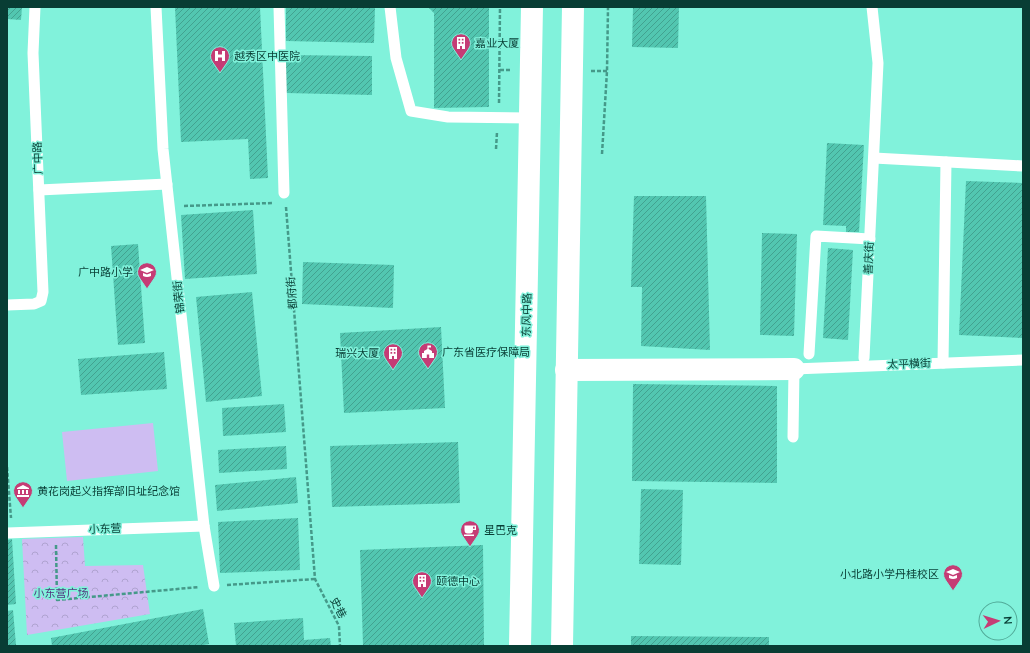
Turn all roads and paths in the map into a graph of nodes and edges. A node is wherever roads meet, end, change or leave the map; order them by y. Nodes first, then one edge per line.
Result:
1 (35, 7) edge
2 (156, 7) edge
3 (279, 7) edge
4 (390, 7) edge
5 (532, 7) edge
6 (573, 7) edge
7 (608, 7) edge
8 (872, 7) edge
9 (500, 8) edge
10 (500, 70) dead end
11 (531, 118) junction
12 (602, 154) dead end
13 (874, 158) junction
14 (946, 162) junction
15 (1023, 166) edge
16 (167, 184) junction
17 (39, 190) junction
18 (285, 198) junction
19 (169, 207) junction
20 (870, 239) junction
21 (7, 305) edge
22 (864, 358) dead end
23 (1023, 360) edge
24 (801, 362) junction
25 (943, 363) junction
26 (566, 370) junction
27 (794, 437) dead end
28 (7, 467) edge
29 (204, 526) junction
30 (55, 531) junction
31 (10, 533) edge
32 (315, 579) junction
33 (214, 586) junction
34 (340, 646) edge
35 (520, 646) edge
36 (562, 646) edge

1 - 17 lane, 广中路
2 - 16 lane, 锦荣街
3 - 18 lane
4 - 11 lane
5 - 11 main road, 东风中路
6 - 26 main road
7 - 12 path
8 - 13 lane, 善庆街
9 - 10 path
11 - 35 main road, 东风中路
13 - 14 lane
13 - 20 lane, 善庆街
14 - 15 lane
14 - 25 lane
16 - 17 lane
16 - 19 lane, 锦荣街
17 - 21 lane, 广中路
18 - 19 path
18 - 32 path, 都府街
19 - 29 lane, 锦荣街
20 - 22 lane, 善庆街
20 - 24 lane
23 - 25 lane, 太平横街
24 - 25 lane, 太平横街
24 - 26 main road
24 - 27 lane
26 - 36 main road
28 - 31 path
29 - 30 lane, 小东营
29 - 33 lane, 锦荣街
30 - 31 lane, 小东营
30 - 33 path
32 - 33 path
32 - 34 path, 史巷

